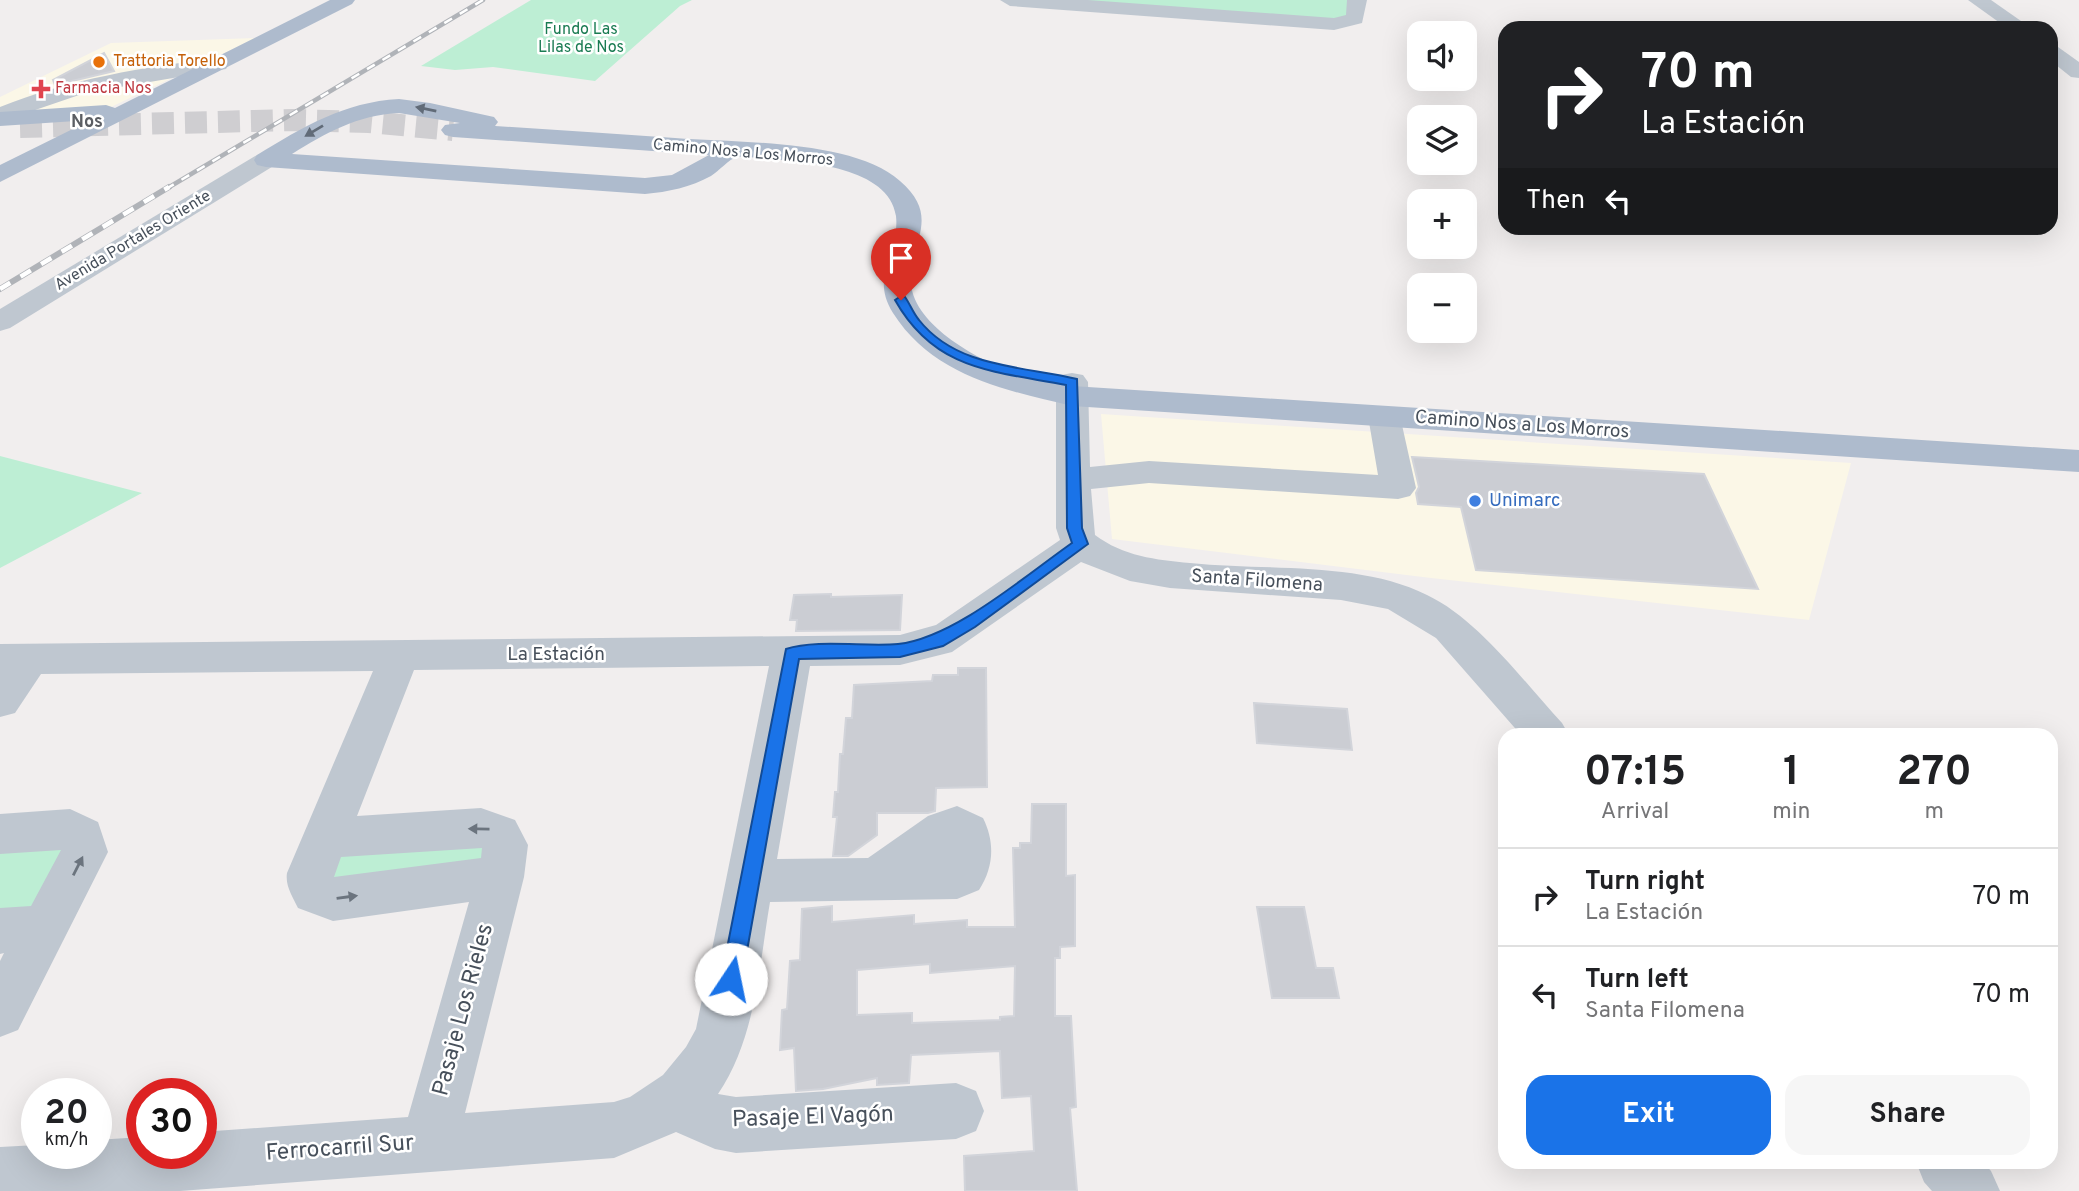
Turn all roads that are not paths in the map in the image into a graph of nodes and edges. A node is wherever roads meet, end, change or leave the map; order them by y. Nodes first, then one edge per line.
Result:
1 (345, 0) edge
2 (1010, 0) edge
3 (1357, 0) edge
4 (1978, 0) edge
5 (324, 10) junction
6 (2010, 21) edge
7 (2058, 56) edge
8 (218, 64) junction
9 (2079, 72) edge
10 (102, 85) junction
11 (217, 87) dead end
12 (133, 107) junction
13 (5, 122) edge
14 (453, 130) tunnel mouth
15 (730, 150) junction
16 (809, 155) junction
17 (266, 160) junction
18 (0, 175) edge
19 (0, 322) edge
20 (1072, 389) junction
21 (1384, 416) junction
22 (2079, 443) edge
23 (2079, 461) edge
24 (1074, 480) junction
25 (1081, 544) junction
26 (792, 653) junction
27 (400, 656) junction
28 (15, 658) edge
29 (0, 701) edge
30 (1541, 728) edge
31 (0, 834) edge
32 (326, 838) junction
33 (500, 877) junction
34 (750, 881) junction
35 (874, 881) dead end
36 (23, 929) edge
37 (0, 1012) edge
38 (674, 1103) junction
39 (956, 1111) dead end
40 (429, 1143) junction
41 (1951, 1169) edge
42 (0, 1176) edge
43 (1971, 1191) edge

1 - 5 main road
2 - 3 street
4 - 6 street
5 - 8 main road
5 - 11 main road
7 - 9 street
8 - 10 street
8 - 12 main road
10 - 12 street
10 - 13 street
12 - 13 main road
12 - 18 main road
14 - 15 main road, Camino Nos a Los Morros
15 - 16 main road, Camino Nos a Los Morros
15 - 17 main road
16 -> 17 main road
16 - 20 main road, Camino Nos a Los Morros
17 - 19 street, Avenida Portales Oriente
20 - 21 main road, Camino Nos a Los Morros
20 - 22 main road, Camino Nos a Los Morros
20 - 24 street
21 - 23 main road, Camino Nos a Los Morros
21 - 24 street
24 - 25 street
25 - 26 street, La Estación
25 - 30 street, Santa Filomena
26 - 27 street, La Estación
26 - 34 street, Ferrocarril Sur
27 - 28 street, La Estación
27 - 32 street
28 - 29 street
36 -> 31 street
33 -> 32 street, Pasaje Los Rieles
32 -> 33 street
33 - 40 street, Pasaje Los Rieles
34 - 35 street
34 - 38 street, Ferrocarril Sur
36 - 37 street
38 - 39 street, Pasaje El Vagón
38 - 40 street, Ferrocarril Sur
40 - 42 street, Ferrocarril Sur
41 - 43 street

